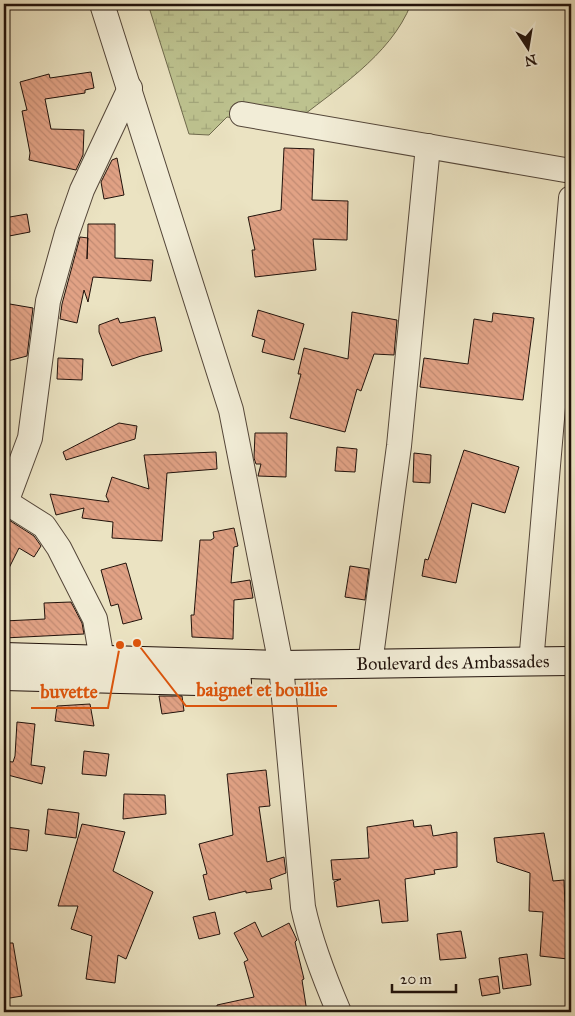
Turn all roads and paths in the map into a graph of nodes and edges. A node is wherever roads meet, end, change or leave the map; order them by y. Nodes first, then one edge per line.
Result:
1 (102, 4) edge
2 (130, 88) junction
3 (242, 114) dead end
4 (428, 146) junction
5 (571, 171) edge
6 (571, 198) edge
7 (5, 505) edge
8 (4, 657) edge
9 (102, 660) junction
10 (571, 662) edge
11 (531, 663) junction
12 (370, 664) junction
13 (282, 673) junction
14 (4, 676) edge
15 (571, 680) edge
16 (339, 1012) edge

1 - 2 street
2 - 7 street
2 - 13 street
3 - 4 street
4 - 5 street
4 - 12 street
6 - 11 street
7 - 9 street
8 - 9 main road, Boulevard des Ambassades
9 - 13 main road, Boulevard des Ambassades
10 - 11 main road, Boulevard des Ambassades
11 - 12 main road, Boulevard des Ambassades
12 - 13 main road, Boulevard des Ambassades
13 - 14 main road, Boulevard des Ambassades
13 - 15 main road, Boulevard des Ambassades
13 - 16 street

